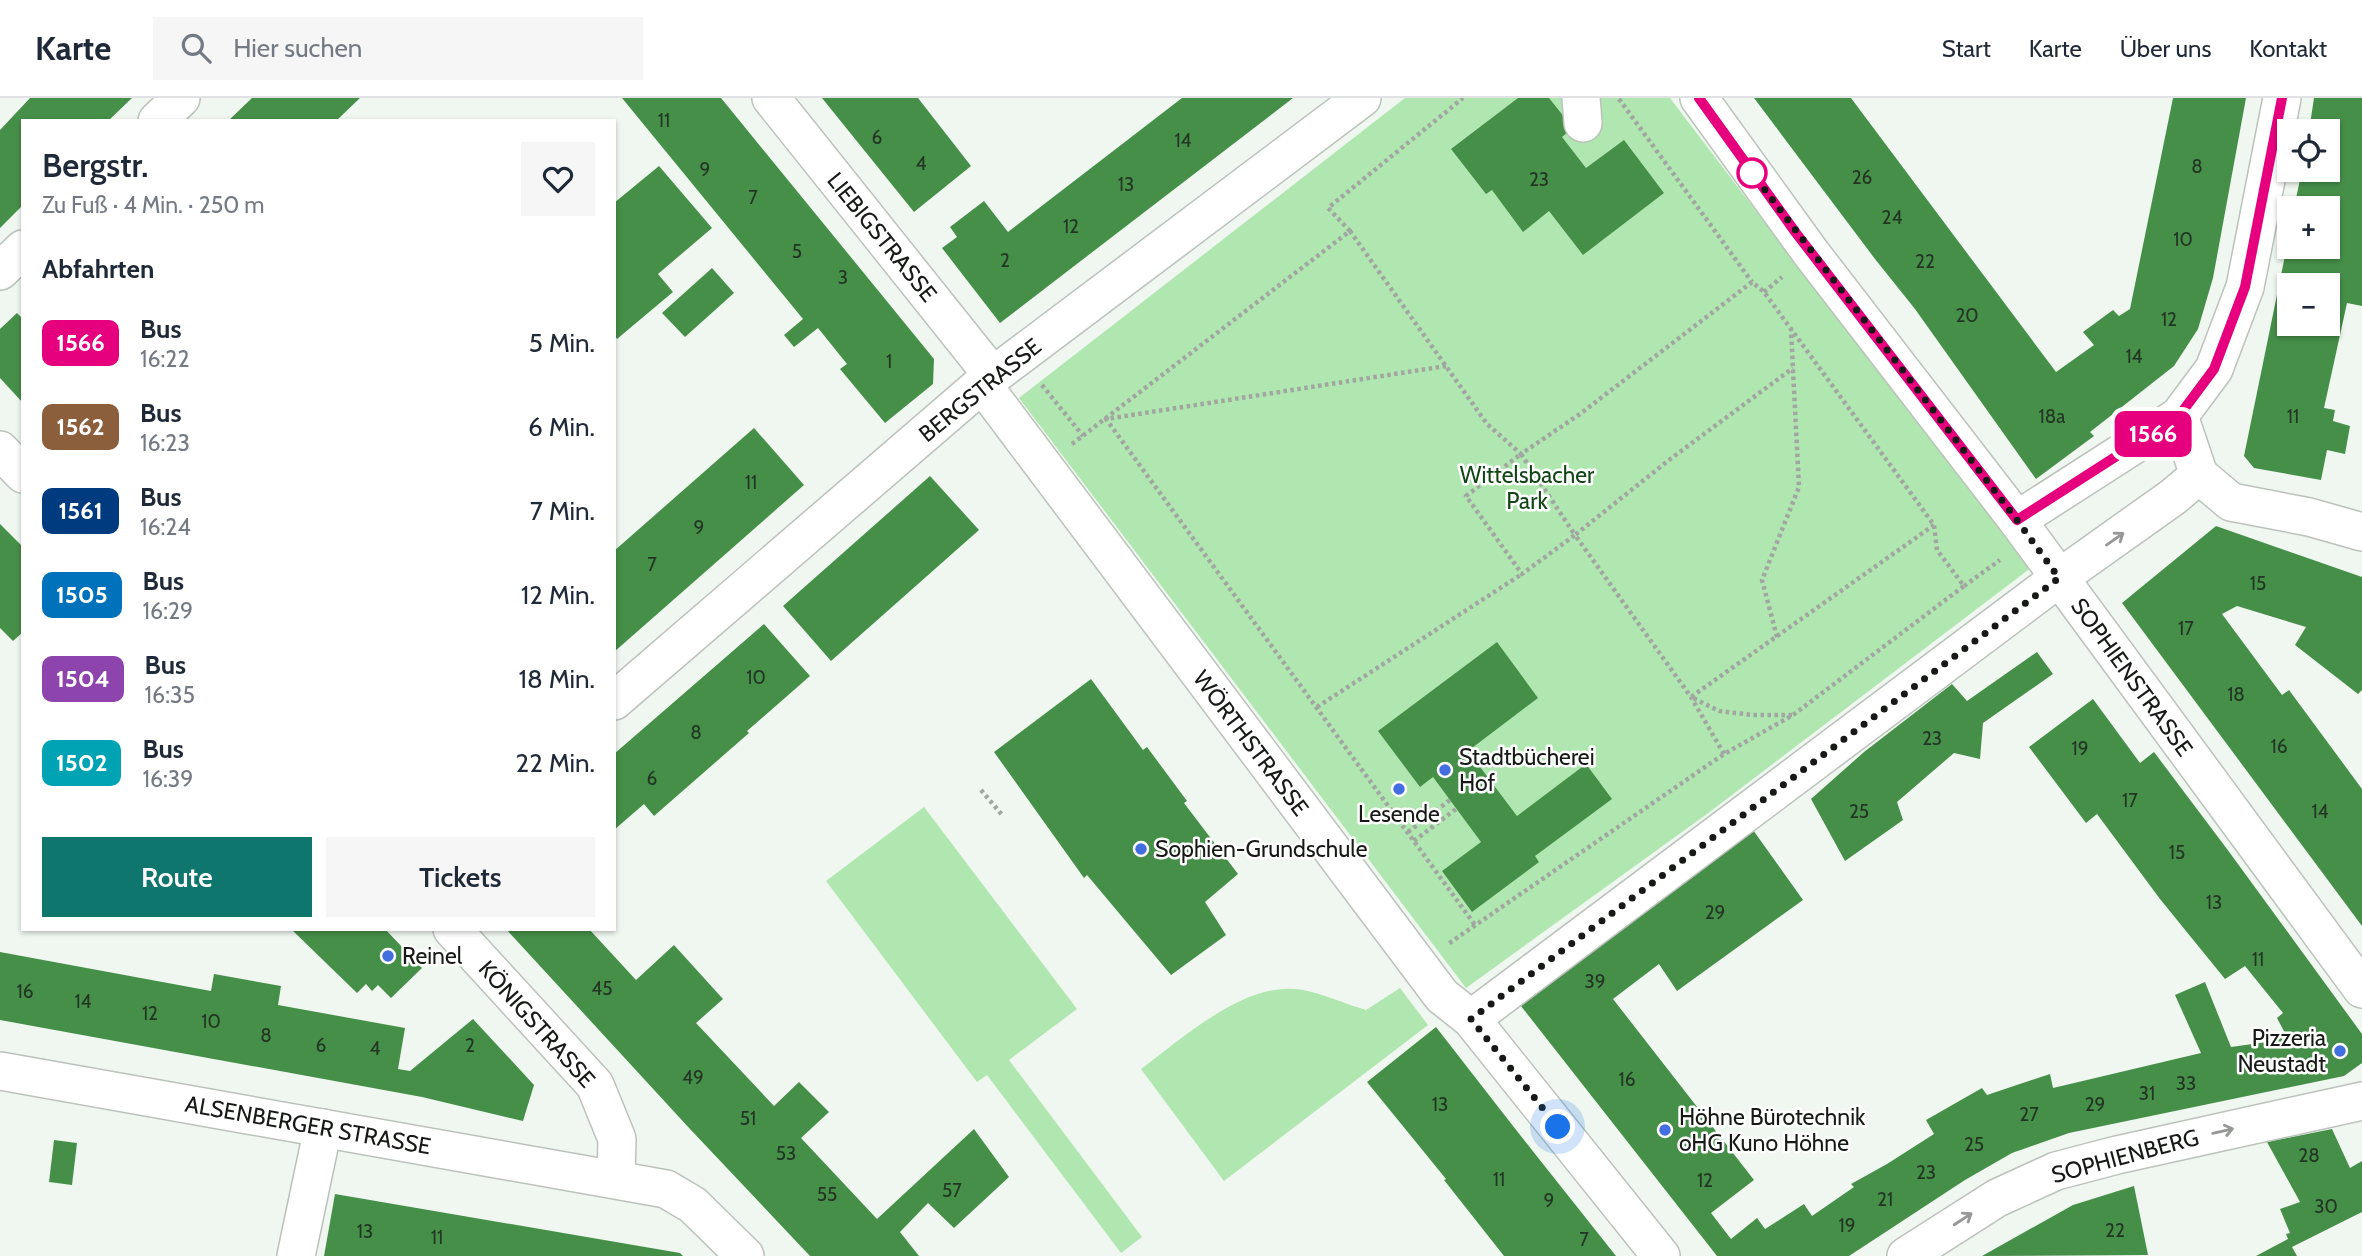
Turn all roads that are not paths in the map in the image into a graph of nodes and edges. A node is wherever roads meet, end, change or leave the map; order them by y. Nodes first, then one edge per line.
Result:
1 (181, 98) edge
2 (771, 98) edge
3 (1362, 98) edge
4 (1699, 98) edge
5 (2282, 98) edge
6 (159, 119) edge
7 (21, 251) edge
8 (0, 271) edge
9 (998, 372) junction
10 (2179, 416) junction
11 (0, 450) edge
12 (21, 472) edge
13 (2199, 475) junction
14 (2024, 529) junction
15 (2362, 532) edge
16 (2059, 578) junction
17 (616, 699) edge
18 (455, 931) edge
19 (2362, 989) edge
20 (1471, 1019) junction
21 (0, 1071) edge
22 (2362, 1101) edge
23 (323, 1128) junction
24 (616, 1179) junction
25 (296, 1256) edge
26 (745, 1256) edge
27 (1661, 1256) edge
28 (1906, 1256) edge

1 - 6 street
2 - 9 street, LIEBIGSTRASSE
3 - 9 street, BERGSTRASSE
4 - 14 street, SOPHIENSTRASSE
5 - 10 street
7 - 8 street
9 - 17 street, BERGSTRASSE
9 - 20 street, WÖRTHSTRASSE
10 - 13 street
10 - 14 street
11 - 12 street
13 - 15 street
16 -> 13 street
14 - 16 street, SOPHIENSTRASSE
16 - 19 street, SOPHIENSTRASSE
16 - 20 street
18 - 24 street, KÖNIGSTRASSE
20 - 27 street, WÖRTHSTRASSE
21 - 23 street, ALSENBERGER STRASSE
28 -> 22 street, SOPHIENBERG
23 - 24 street, ALSENBERGER STRASSE
23 - 25 street
24 - 26 street

